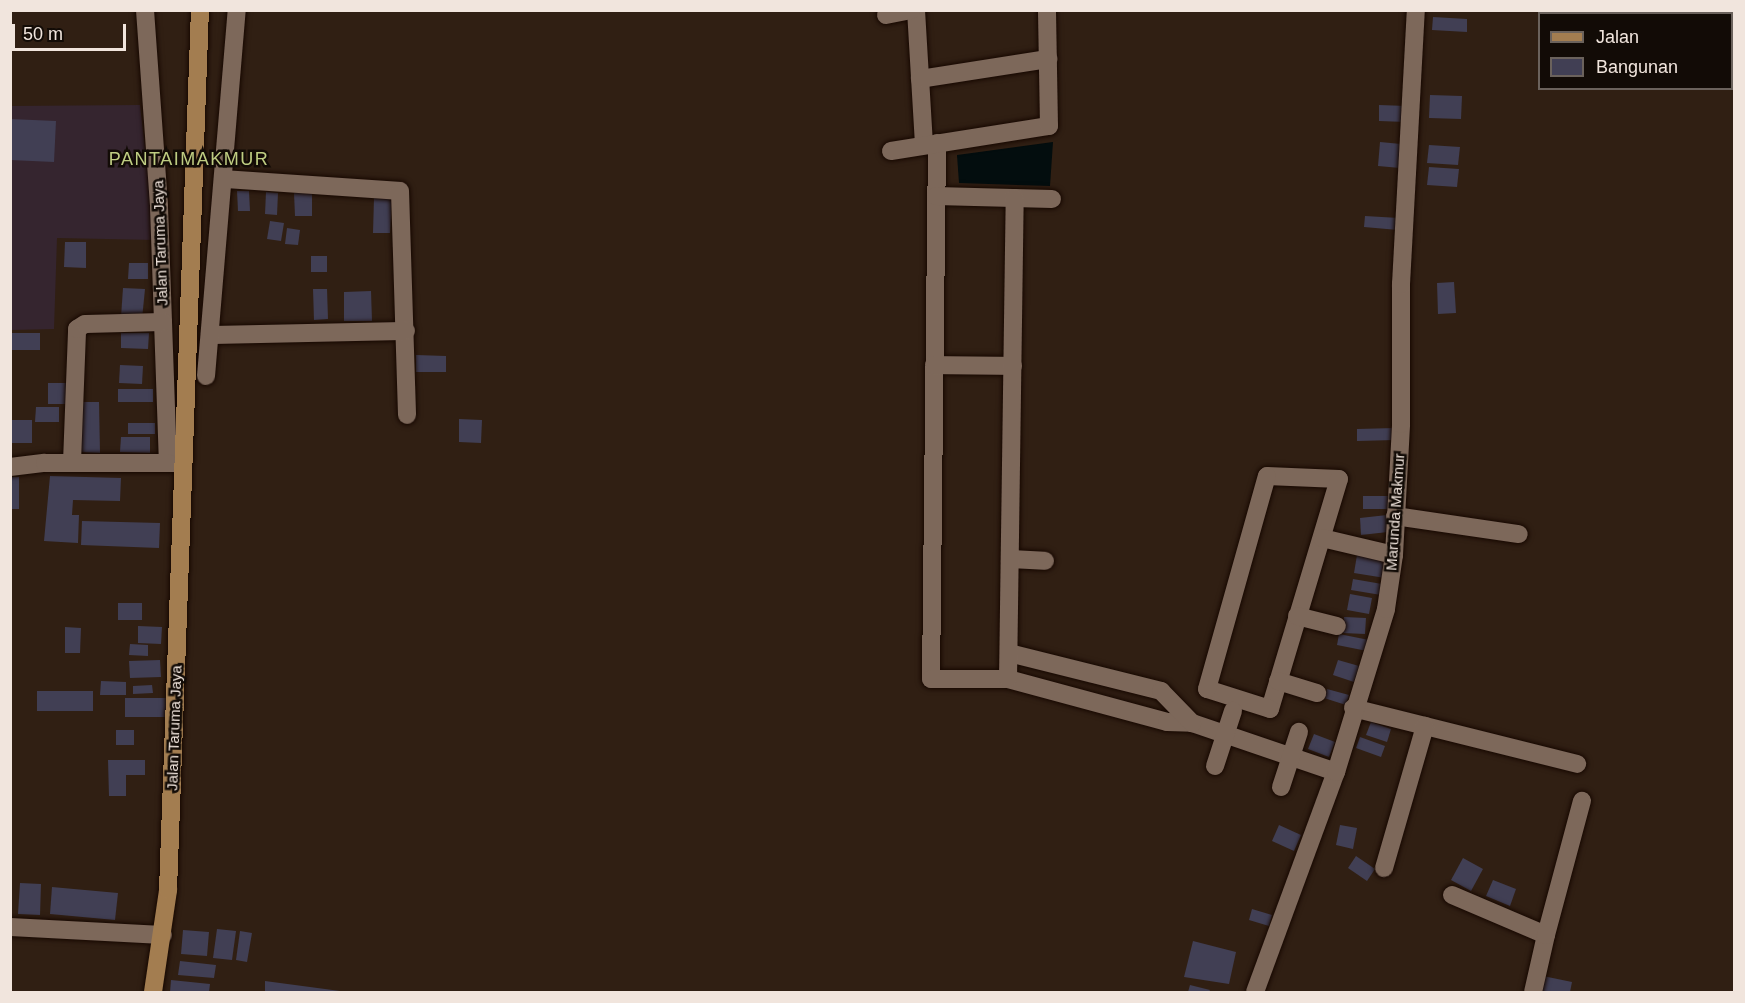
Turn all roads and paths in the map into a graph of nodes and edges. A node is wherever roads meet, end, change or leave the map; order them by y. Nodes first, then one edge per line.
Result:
1 (145, 10) edge
2 (200, 10) edge
3 (237, 10) edge
4 (914, 10) edge
5 (1047, 10) edge
6 (1416, 10) edge
7 (886, 15) dead end
8 (1048, 59) junction
9 (920, 80) junction
10 (930, 144) junction
11 (891, 151) dead end
12 (224, 179) junction
13 (936, 196) junction
14 (1015, 198) junction
15 (1052, 199) dead end
16 (163, 322) junction
17 (406, 331) junction
18 (210, 335) junction
19 (934, 365) junction
20 (1013, 366) junction
21 (206, 376) dead end
22 (407, 415) dead end
23 (72, 462) junction
24 (175, 463) junction
25 (10, 466) edge
26 (1395, 516) junction
27 (1519, 534) dead end
28 (1322, 538) junction
29 (1394, 555) junction
30 (1010, 559) junction
31 (1045, 561) dead end
32 (1297, 616) junction
33 (1338, 626) dead end
34 (1009, 653) junction
35 (1008, 679) junction
36 (1278, 681) junction
37 (1317, 693) dead end
38 (1353, 708) junction
39 (1233, 711) dead end
40 (1192, 723) junction
41 (1425, 726) junction
42 (1299, 732) dead end
43 (1226, 734) junction
44 (1291, 756) junction
45 (1577, 765) dead end
46 (1215, 766) dead end
47 (1336, 771) junction
48 (1281, 787) dead end
49 (1582, 801) dead end
50 (1384, 868) dead end
51 (1452, 895) dead end
52 (10, 927) edge
53 (163, 935) junction
54 (1546, 935) junction
55 (153, 993) edge
56 (1255, 993) edge
57 (1533, 993) edge

1 - 16 street, Jalan Taruma Jaya
2 - 24 main road, Jalan Taruma Jaya
3 - 12 street
4 - 7 street
4 - 9 street
5 - 8 street
6 - 26 street, Marunda Makmur
8 - 9 street
8 - 10 street
9 - 10 street
10 - 11 street
10 - 13 street
12 - 17 street
12 - 18 street
13 - 14 street
13 - 19 street
14 - 15 street
14 - 20 street
16 - 23 street
16 - 24 street, Jalan Taruma Jaya
17 - 18 street
17 - 22 street
18 - 21 street
19 - 20 street
19 - 35 street
20 - 30 street
23 - 24 street
23 - 25 street
24 - 53 main road, Jalan Taruma Jaya
26 - 27 street
26 - 29 street, Marunda Makmur
28 - 29 street
28 - 32 street
28 - 36 street
29 - 38 street, Marunda Makmur
30 - 31 street
30 - 34 street
32 - 33 street
32 - 36 street
34 - 35 street
34 - 40 street
35 - 40 street
36 - 37 street
38 - 41 street
38 - 47 street, Marunda Makmur
39 - 43 street
40 - 43 street
41 - 45 street
41 - 50 street
42 - 44 street
43 - 44 street
43 - 46 street
44 - 47 street
44 - 48 street
47 - 56 street, Marunda Makmur
49 - 54 street
51 - 54 street
52 - 53 street
53 - 55 main road, Jalan Taruma Jaya
54 - 57 street

